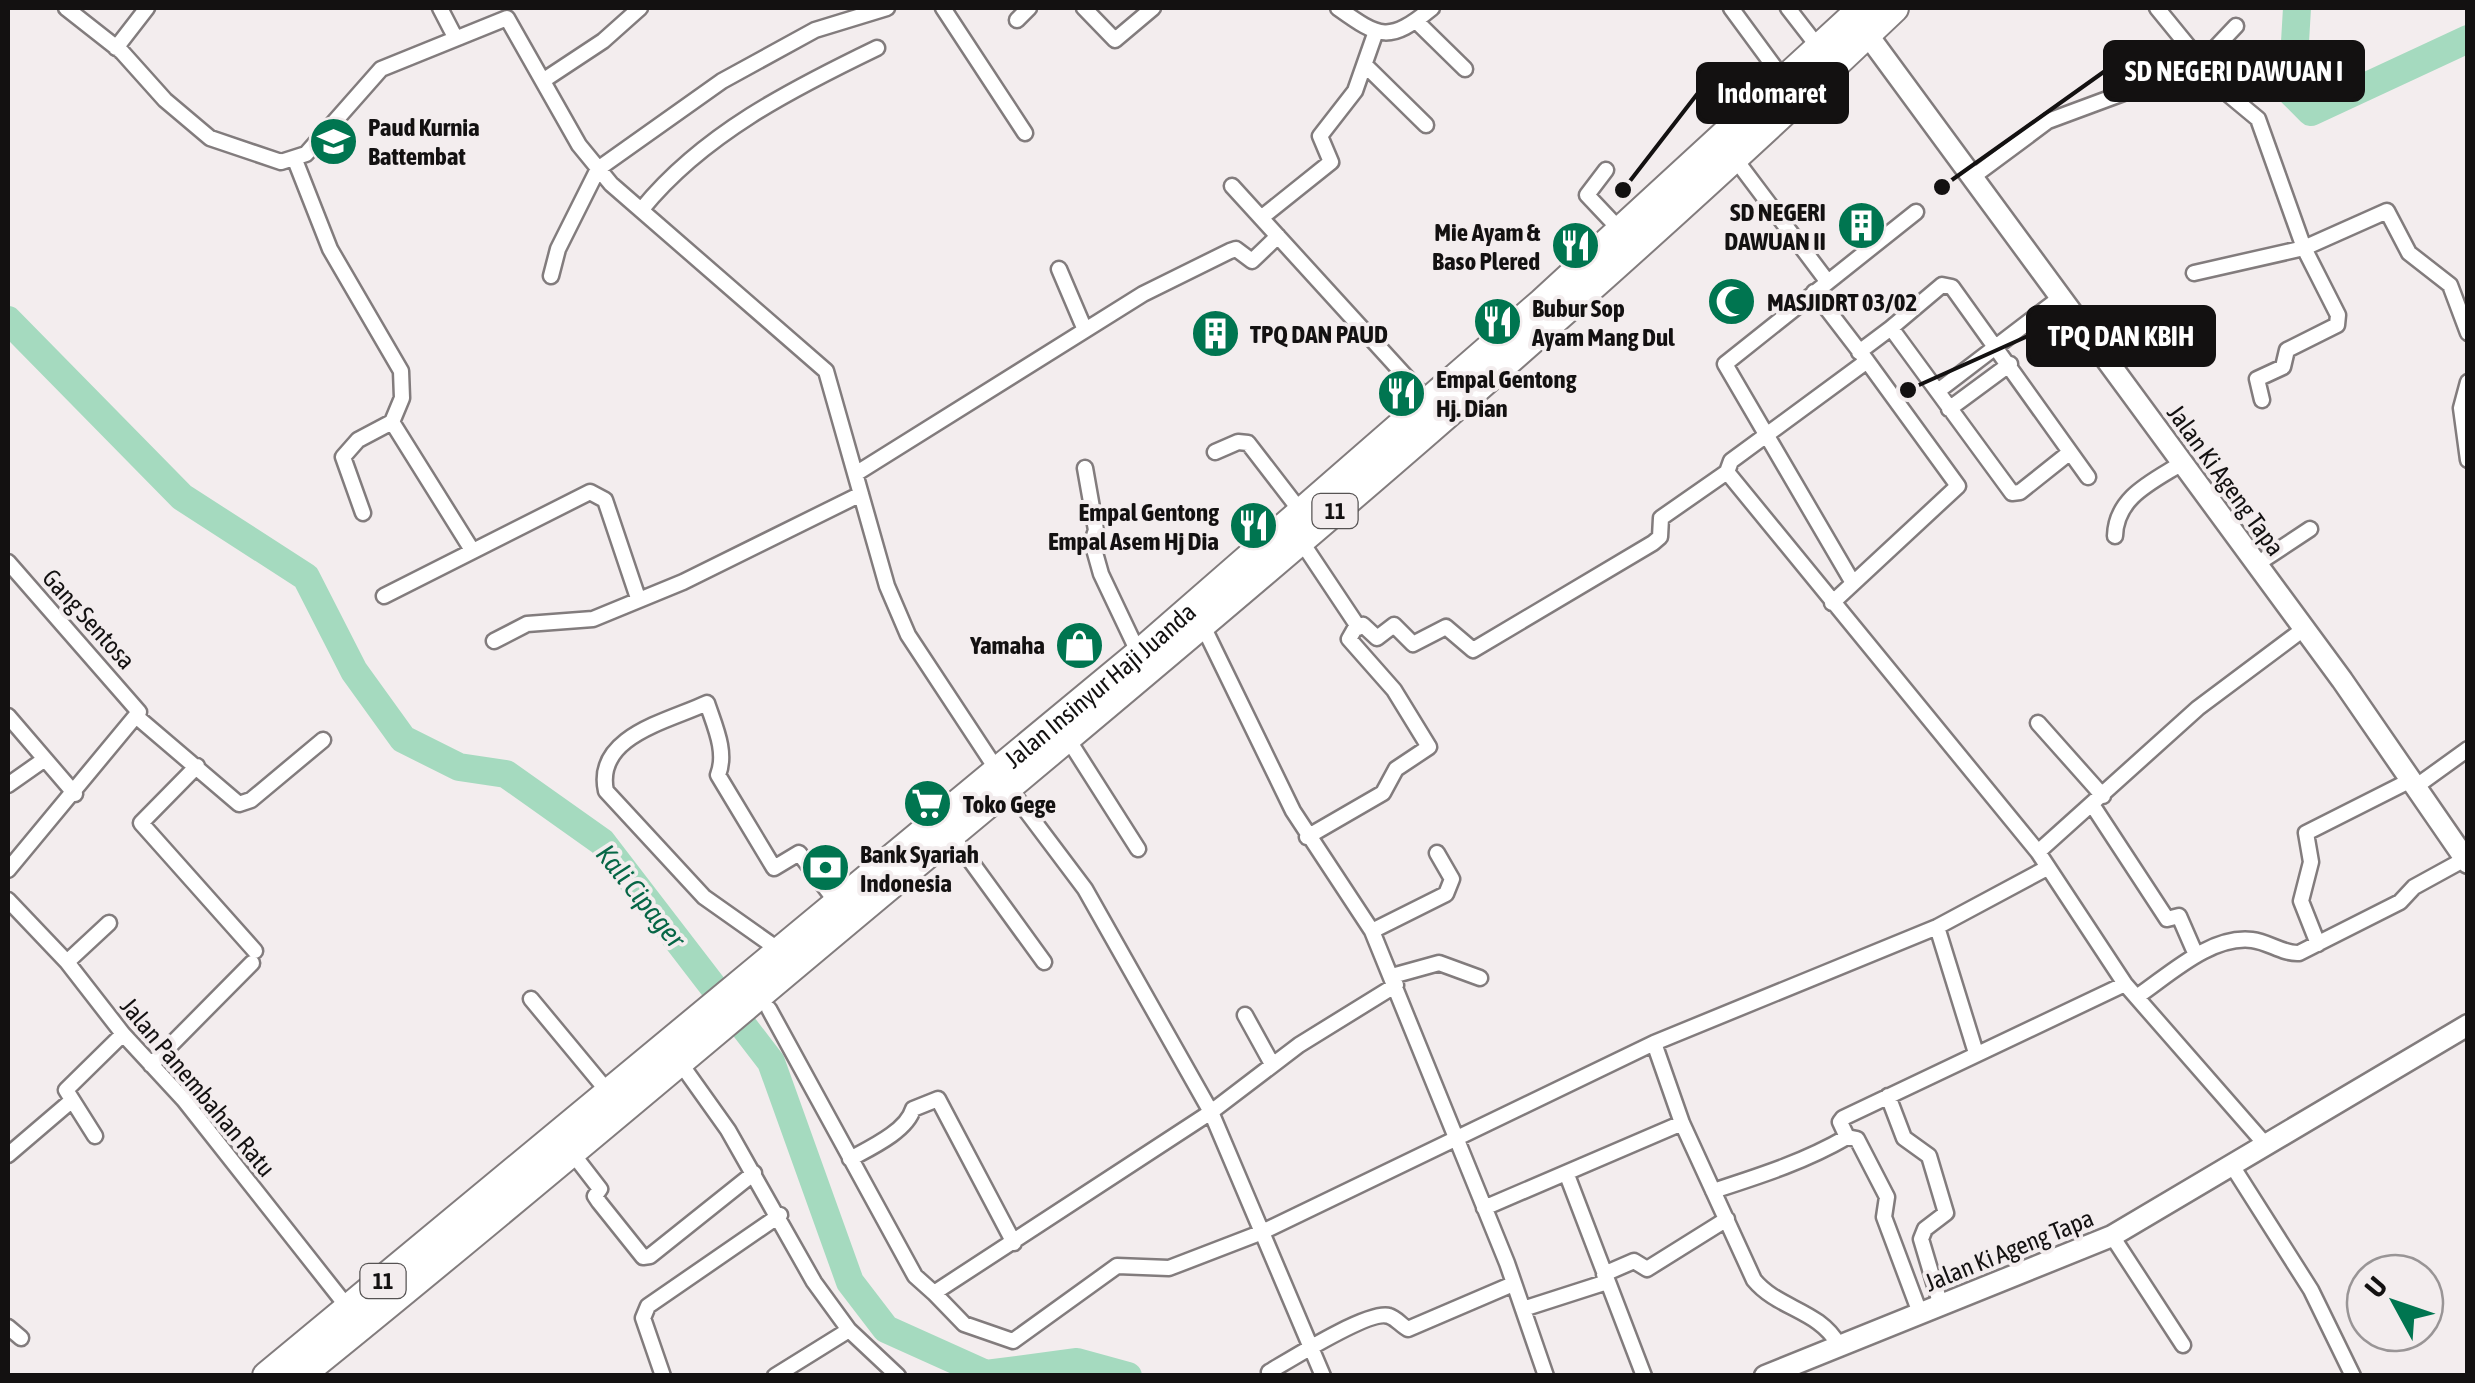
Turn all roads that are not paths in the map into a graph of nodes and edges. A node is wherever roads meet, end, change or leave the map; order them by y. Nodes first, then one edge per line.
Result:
1 (66, 8) edge
2 (147, 8) edge
3 (440, 8) edge
4 (640, 8) edge
5 (887, 8) edge
6 (943, 8) edge
7 (1029, 8) edge
8 (1084, 8) edge
9 (1153, 8) edge
10 (1338, 8) edge
11 (1432, 8) edge
12 (1731, 8) edge
13 (1788, 8) edge
14 (1894, 8) edge
15 (2157, 8) edge
16 (1017, 20) dead end
17 (1865, 20) edge
18 (1416, 21) junction
19 (2236, 26) dead end
20 (1375, 34) junction
21 (455, 37) junction
22 (116, 48) junction
23 (877, 48) dead end
24 (1819, 48) junction
25 (1364, 65) junction
26 (2199, 65) junction
27 (1465, 69) dead end
28 (544, 80) junction
29 (1784, 80) junction
30 (1426, 125) dead end
31 (1025, 133) dead end
32 (1733, 156) junction
33 (295, 160) junction
34 (598, 169) junction
35 (1606, 170) dead end
36 (1980, 172) junction
37 (1232, 186) dead end
38 (642, 209) junction
39 (1916, 212) dead end
40 (1262, 218) junction
41 (1620, 230) junction
42 (1278, 236) junction
43 (2304, 248) junction
44 (1058, 269) dead end
45 (1590, 273) junction
46 (2194, 273) dead end
47 (551, 276) dead end
48 (1827, 280) junction
49 (1814, 292) junction
50 (2062, 298) junction
51 (1549, 310) junction
52 (1891, 328) junction
53 (1085, 330) junction
54 (2468, 334) edge
55 (1999, 347) junction
56 (1863, 356) junction
57 (2010, 364) junction
58 (2468, 382) edge
59 (1938, 391) junction
60 (2262, 400) dead end
61 (1429, 402) junction
62 (1949, 409) junction
63 (392, 422) junction
64 (1763, 434) junction
65 (1215, 452) dead end
66 (2069, 453) junction
67 (2468, 460) edge
68 (2182, 463) junction
69 (1085, 468) dead end
70 (1727, 472) junction
71 (857, 473) junction
72 (2088, 477) dead end
73 (862, 494) junction
74 (364, 513) dead end
75 (1302, 527) junction
76 (2310, 529) dead end
77 (2115, 536) dead end
78 (472, 550) junction
79 (2263, 560) junction
80 (8, 562) edge
81 (1852, 583) junction
82 (384, 596) dead end
83 (627, 603) junction
84 (1832, 603) junction
85 (1202, 626) junction
86 (1358, 628) junction
87 (2305, 628) junction
88 (494, 640) dead end
89 (1139, 654) junction
90 (137, 711) junction
91 (8, 716) edge
92 (2038, 723) dead end
93 (1068, 739) junction
94 (322, 740) dead end
95 (2468, 749) edge
96 (45, 760) junction
97 (196, 766) junction
98 (1003, 779) junction
99 (2419, 782) junction
100 (8, 785) edge
101 (75, 794) junction
102 (2098, 801) junction
103 (951, 834) junction
104 (1307, 837) junction
105 (1138, 849) dead end
106 (1437, 852) dead end
107 (2038, 852) junction
108 (2466, 861) edge
109 (2047, 868) junction
110 (8, 870) edge
111 (8, 900) edge
112 (837, 903) junction
113 (109, 922) dead end
114 (1938, 927) junction
115 (1372, 931) junction
116 (2318, 944) junction
117 (779, 950) junction
118 (2196, 956) junction
119 (67, 962) junction
120 (1044, 962) dead end
121 (1480, 978) dead end
122 (1394, 981) junction
123 (2125, 984) junction
124 (764, 994) junction
125 (2138, 996) junction
126 (531, 998) dead end
127 (1245, 1015) dead end
128 (2468, 1025) edge
129 (703, 1029) junction
130 (123, 1034) junction
131 (1654, 1043) junction
132 (1976, 1053) junction
133 (681, 1064) junction
134 (1272, 1064) junction
135 (152, 1065) junction
136 (608, 1094) junction
137 (1888, 1096) junction
138 (70, 1102) junction
139 (1211, 1112) junction
140 (1682, 1123) junction
141 (94, 1136) dead end
142 (1454, 1136) junction
143 (1846, 1137) junction
144 (2265, 1144) junction
145 (572, 1154) junction
146 (8, 1155) edge
147 (850, 1159) junction
148 (2231, 1164) junction
149 (754, 1173) junction
150 (1567, 1176) junction
151 (1713, 1191) junction
152 (504, 1194) junction
153 (1484, 1208) junction
154 (780, 1215) junction
155 (1727, 1220) junction
156 (1260, 1232) junction
157 (1922, 1233) junction
158 (2112, 1236) junction
159 (1014, 1244) junction
160 (1892, 1244) junction
161 (1606, 1278) junction
162 (1513, 1284) junction
163 (934, 1293) junction
164 (1941, 1306) junction
165 (349, 1309) junction
166 (1523, 1309) junction
167 (1920, 1314) junction
168 (8, 1327) edge
169 (848, 1330) junction
170 (20, 1338) dead end
171 (1838, 1344) junction
172 (2183, 1345) dead end
173 (1312, 1346) junction
174 (1268, 1372) dead end
175 (895, 1375) edge
176 (267, 1376) edge
177 (299, 1376) edge
178 (664, 1376) edge
179 (776, 1376) edge
180 (1324, 1376) edge
181 (1546, 1376) edge
182 (1644, 1376) edge
183 (1765, 1376) edge
184 (2353, 1376) edge

1 - 22 street
2 - 22 street
3 - 21 street
4 - 28 street
5 - 34 street
6 - 31 street
7 - 16 street
8 - 9 street
10 - 20 street
11 - 18 street
12 - 29 street
13 - 24 street
14 - 17 highway, Jalan Insinyur Haji Juanda / 11
15 - 26 street
17 - 24 highway, Jalan Insinyur Haji Juanda / 11
17 - 32 highway, Jalan Insinyur Haji Juanda / 11
17 - 36 street, Jalan Ki Ageng Tapa
18 - 20 street
18 - 27 street
19 - 26 street
20 - 25 street
21 - 28 street
21 - 33 street
22 - 33 street
23 - 38 street
24 - 29 highway, Jalan Insinyur Haji Juanda / 11
25 - 30 street
25 - 40 street
26 - 36 street
26 - 43 street
28 - 34 street
29 - 41 highway, Jalan Insinyur Haji Juanda / 11
32 - 45 highway, Jalan Insinyur Haji Juanda / 11
32 - 48 street
33 - 63 street
34 - 38 street
34 - 47 street
35 - 41 street
36 - 50 street, Jalan Ki Ageng Tapa
37 - 40 street
38 - 71 street
39 - 48 street
40 - 42 street
41 - 45 highway, Jalan Insinyur Haji Juanda / 11
42 - 53 street
42 - 61 street
43 - 46 street
43 - 54 street
43 - 60 street
44 - 53 street
45 - 51 highway, Jalan Insinyur Haji Juanda / 11
48 - 49 street
49 - 56 street
49 - 64 street
50 - 55 street
50 - 68 street, Jalan Ki Ageng Tapa
51 - 61 highway, Jalan Insinyur Haji Juanda / 11
51 - 75 highway, Jalan Insinyur Haji Juanda / 11
52 - 55 street
52 - 56 street
52 - 59 street
53 - 71 street
55 - 57 street
55 - 59 street
56 - 64 street
56 - 81 street
57 - 62 street
57 - 66 street
58 - 67 street
59 - 62 street
61 - 75 highway, Jalan Insinyur Haji Juanda / 11
62 - 66 street
63 - 74 street
63 - 78 street
64 - 70 street
64 - 81 street
65 - 75 street
66 - 72 street
68 - 77 street
68 - 79 street, Jalan Ki Ageng Tapa
69 - 89 street
70 - 84 street
70 - 86 street
71 - 73 street
73 - 83 street
73 - 98 street
75 - 85 highway, Jalan Insinyur Haji Juanda / 11
75 - 86 street
75 - 89 highway, Jalan Insinyur Haji Juanda / 11
76 - 79 street
78 - 82 street
78 - 83 street
79 - 87 street, Jalan Ki Ageng Tapa
80 - 90 street, Gang Sentosa
81 - 84 street
83 - 88 street
84 - 107 street
85 - 93 highway, Jalan Insinyur Haji Juanda / 11
85 - 104 street
86 - 104 street
87 - 99 street, Jalan Ki Ageng Tapa
87 - 102 street
89 - 98 highway, Jalan Insinyur Haji Juanda / 11
90 - 97 street, Gang Sentosa
90 - 101 street
91 - 96 street
92 - 102 street
93 - 98 highway, Jalan Insinyur Haji Juanda / 11
93 - 105 street
94 - 97 street, Gang Sentosa
95 - 99 street
96 - 100 street
96 - 101 street
97 - 135 street
98 - 103 highway, Jalan Insinyur Haji Juanda / 11
98 - 112 highway, Jalan Insinyur Haji Juanda / 11
98 - 139 street
99 - 108 street, Jalan Ki Ageng Tapa
99 - 116 street
101 - 110 street
102 - 107 street
102 - 118 street
103 - 120 street
103 - 124 highway, Jalan Insinyur Haji Juanda / 11
104 - 115 street
106 - 115 street
107 - 109 street
108 - 116 street
109 - 114 street
109 - 123 street
111 - 119 street, Jalan Panembahan Ratu
112 - 117 highway, Jalan Insinyur Haji Juanda / 11
112 - 117 street
113 - 119 street
114 - 131 street
114 - 132 street
115 - 122 street
116 - 118 street
117 - 124 highway, Jalan Insinyur Haji Juanda / 11
118 - 125 street
119 - 130 street, Jalan Panembahan Ratu
121 - 122 street
122 - 134 street
122 - 142 street
123 - 125 street
123 - 132 street
124 - 129 highway, Jalan Insinyur Haji Juanda / 11
124 - 147 street
125 - 144 street
126 - 136 street
127 - 134 street
128 - 144 street, Jalan Ki Ageng Tapa
129 - 133 highway, Jalan Insinyur Haji Juanda / 11
129 - 136 highway, Jalan Insinyur Haji Juanda / 11
130 - 135 street, Jalan Panembahan Ratu
130 - 138 street
131 - 140 street
131 - 142 street
132 - 137 street
133 - 145 highway, Jalan Insinyur Haji Juanda / 11
133 - 149 street
134 - 139 street
135 - 165 street, Jalan Panembahan Ratu
136 - 152 highway, Jalan Insinyur Haji Juanda / 11
137 - 143 street
137 - 157 street
138 - 141 street
138 - 146 street
139 - 156 street
139 - 159 street
140 - 150 street
140 - 151 street
142 - 153 street
142 - 156 street
143 - 151 street
143 - 160 street
144 - 148 street, Jalan Ki Ageng Tapa
145 - 149 street
145 - 152 highway, Jalan Insinyur Haji Juanda / 11
147 - 159 street
147 - 163 street
148 - 158 street, Jalan Ki Ageng Tapa
148 - 184 street
149 - 154 street
150 - 153 street
150 - 161 street
151 - 155 street
152 - 165 highway, Jalan Insinyur Haji Juanda / 11
152 - 177 highway, Jalan Insinyur Haji Juanda / 11
153 - 162 street
154 - 169 street
154 - 178 street
155 - 161 street
155 - 171 street
156 - 163 street
156 - 173 street
157 - 160 street
157 - 164 street
158 - 164 street, Jalan Ki Ageng Tapa
158 - 172 street
159 - 163 street
160 - 167 street
161 - 166 street
161 - 182 street
162 - 166 street
162 - 173 street
164 - 167 street, Jalan Ki Ageng Tapa
165 - 176 highway, Jalan Insinyur Haji Juanda / 11
166 - 181 street
167 - 171 street, Jalan Ki Ageng Tapa
168 - 170 street
169 - 175 street
169 - 179 street
171 - 183 street, Jalan Ki Ageng Tapa
173 - 174 street
173 - 180 street

